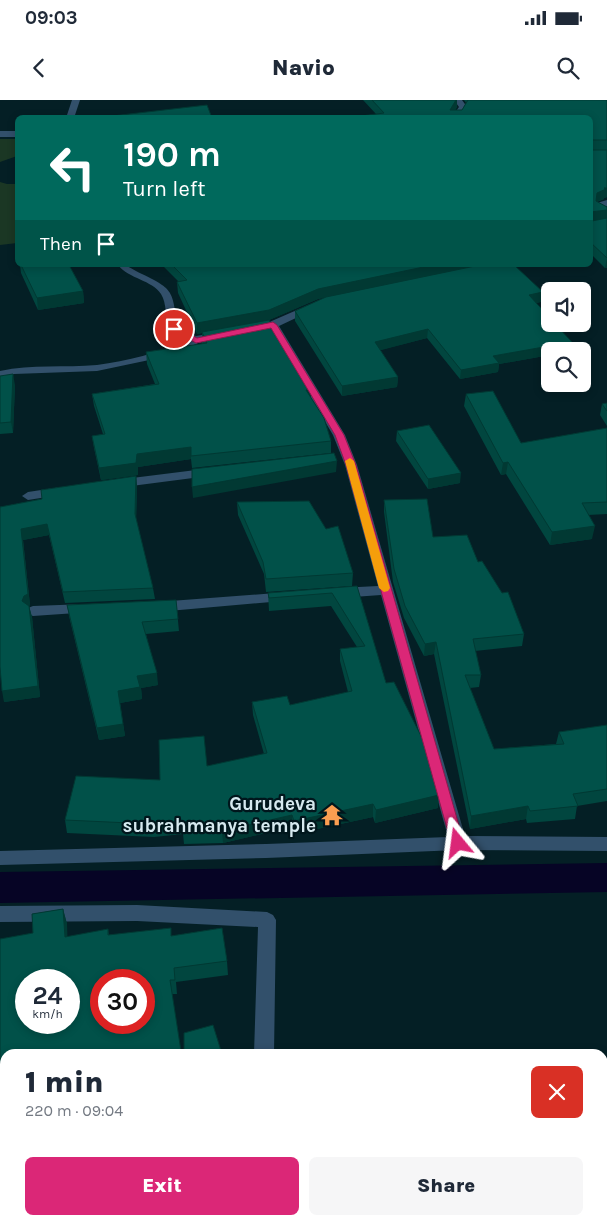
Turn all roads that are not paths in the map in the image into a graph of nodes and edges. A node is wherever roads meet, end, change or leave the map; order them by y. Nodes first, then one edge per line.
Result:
1 (76, 100) edge
2 (458, 100) edge
3 (71, 115) edge
4 (457, 115) edge
5 (0, 134) edge
6 (15, 134) edge
7 (607, 203) edge
8 (607, 213) edge
9 (125, 267) edge
10 (322, 303) edge
11 (273, 325) junction
12 (254, 329) edge
13 (234, 332) edge
14 (196, 340) junction
15 (0, 374) edge
16 (226, 470) edge
17 (103, 486) edge
18 (75, 490) edge
19 (28, 496) dead end
20 (385, 590) junction
21 (325, 594) edge
22 (305, 596) edge
23 (138, 607) edge
24 (100, 609) edge
25 (33, 612) dead end
26 (458, 843) junction
27 (607, 844) edge
28 (0, 858) edge
29 (0, 914) edge
30 (264, 1049) edge

1 - 3 street
2 - 4 street
5 - 6 street
7 - 8 street
9 - 14 street
10 - 11 street
11 - 12 street
11 - 20 street
13 - 14 street
14 - 15 street
16 - 17 street
18 - 19 street
20 - 21 street
20 - 26 street
22 - 23 street
24 - 25 street
26 - 27 street
26 - 28 street
29 - 30 street

